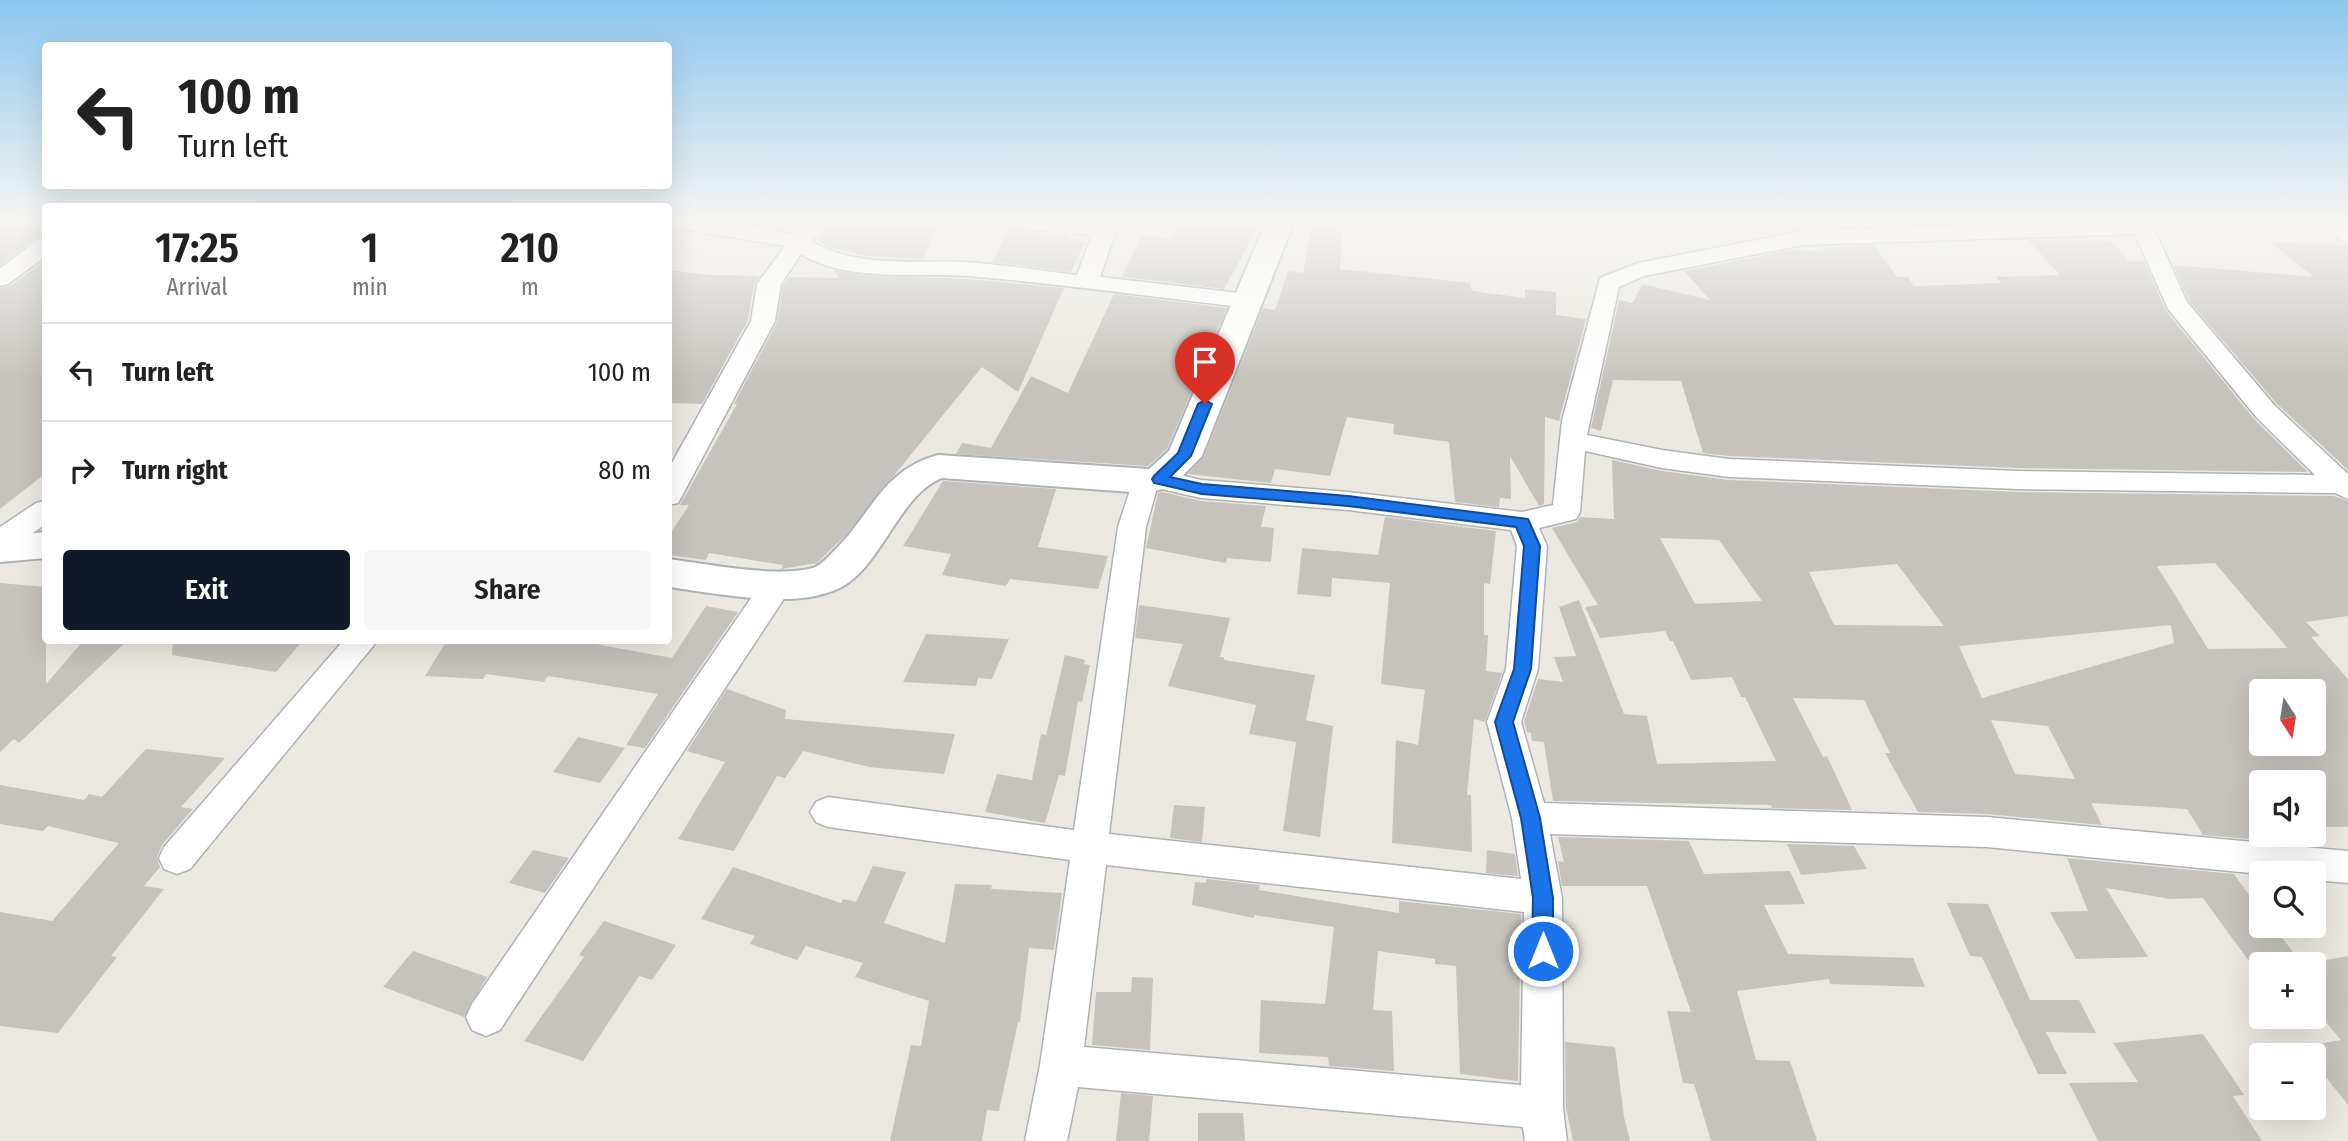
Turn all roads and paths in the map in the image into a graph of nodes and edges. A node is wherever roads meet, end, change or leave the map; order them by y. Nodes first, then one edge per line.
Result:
1 (775, 275) edge
2 (1019, 275) edge
3 (1089, 275) edge
4 (1258, 275) edge
5 (1626, 275) edge
6 (2163, 275) edge
7 (1086, 283) junction
8 (1248, 300) junction
9 (1572, 440) junction
10 (2342, 479) edge
11 (1152, 480) junction
12 (672, 489) edge
13 (42, 513) edge
14 (1522, 522) junction
15 (42, 545) edge
16 (0, 548) edge
17 (672, 573) edge
18 (778, 583) junction
19 (360, 644) edge
20 (828, 812) dead end
21 (1530, 818) junction
22 (1088, 847) junction
23 (177, 858) dead end
24 (2348, 867) edge
25 (1543, 898) junction
26 (485, 1017) dead end
27 (1061, 1065) junction
28 (1544, 1125) edge
29 (1046, 1141) edge

1 - 12 street
2 - 7 street
3 - 7 street
4 - 8 main road
5 - 9 street
6 - 10 street
7 - 8 street
8 - 11 main road
9 - 10 street
9 - 14 street
11 - 14 street
11 - 18 main road
11 - 22 street
13 - 16 street
14 - 21 street
15 - 16 main road
17 - 18 main road
18 - 26 street
19 - 23 street
20 - 22 street
21 - 24 street
21 - 25 street
22 - 25 street
22 - 27 street
25 - 28 street
27 - 28 street
27 - 29 street

